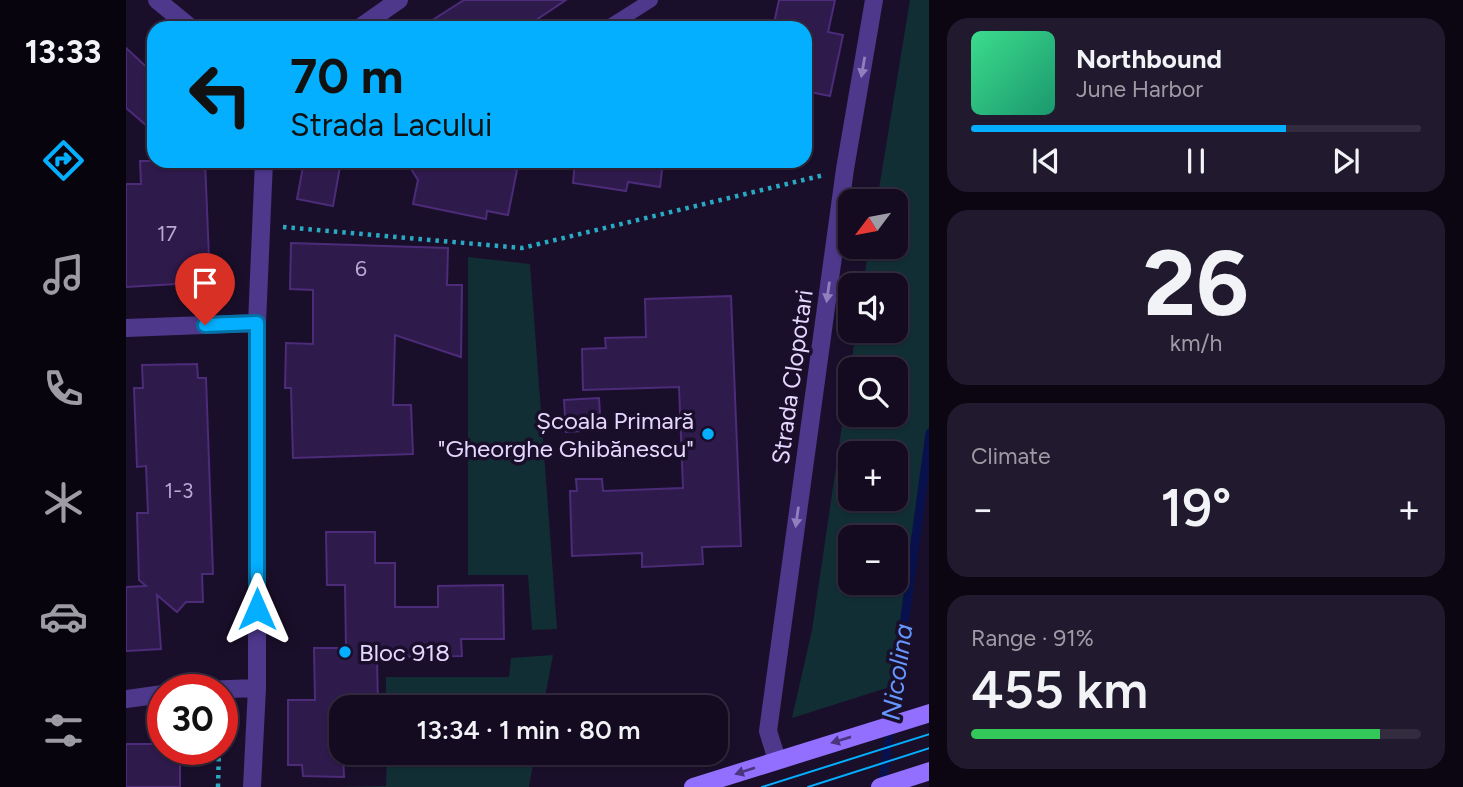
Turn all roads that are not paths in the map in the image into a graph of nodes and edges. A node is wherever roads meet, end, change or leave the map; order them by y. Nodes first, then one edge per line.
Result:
1 (157, 0) edge
2 (399, 0) edge
3 (651, 0) edge
4 (874, 0) edge
5 (182, 21) edge
6 (369, 21) edge
7 (618, 21) edge
8 (264, 168) edge
9 (257, 323) junction
10 (126, 328) edge
11 (257, 688) junction
12 (238, 689) edge
13 (147, 696) edge
14 (126, 699) edge
15 (929, 713) edge
16 (777, 761) junction
17 (929, 771) edge
18 (252, 787) edge
19 (693, 787) edge
20 (880, 787) edge

1 - 5 street
2 - 6 street
3 - 7 lane
4 -> 16 street, Strada Clopotari
8 - 9 street
9 - 10 street
9 - 11 street
11 - 12 street
11 - 18 street
13 - 14 street
15 -> 16 main road
16 -> 19 main road
17 - 20 main road

